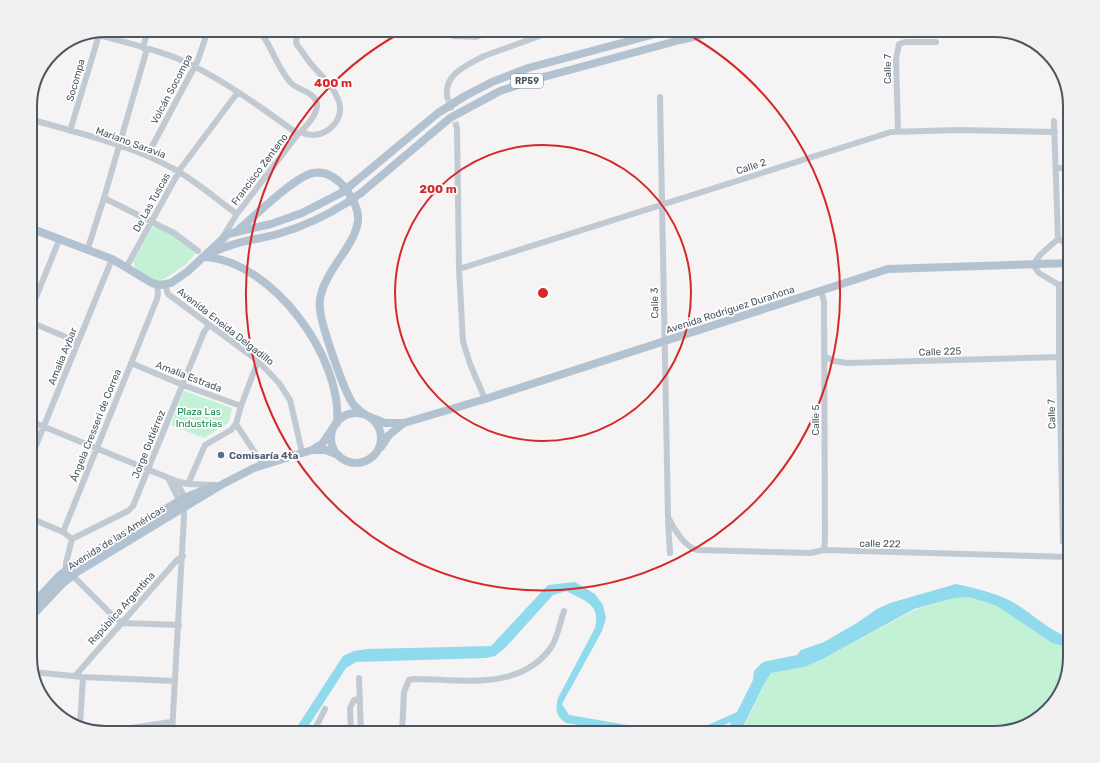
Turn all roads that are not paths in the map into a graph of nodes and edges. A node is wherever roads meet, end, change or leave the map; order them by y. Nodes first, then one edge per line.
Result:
1 (106, 37) edge
2 (118, 37) edge
3 (147, 37) edge
4 (206, 37) edge
5 (263, 37) edge
6 (297, 37) edge
7 (530, 37) edge
8 (644, 37) edge
9 (693, 37) edge
10 (98, 38) edge
11 (117, 40) junction
12 (936, 42) dead end
13 (145, 48) junction
14 (194, 67) junction
15 (238, 92) junction
16 (447, 96) tunnel mouth
17 (660, 97) dead end
18 (37, 121) edge
19 (1054, 121) dead end
20 (458, 128) tunnel mouth
21 (70, 131) junction
22 (898, 131) junction
23 (1055, 132) junction
24 (299, 133) junction
25 (119, 146) junction
26 (147, 156) junction
27 (1057, 168) junction
28 (1063, 168) edge
29 (179, 172) junction
30 (104, 198) junction
31 (662, 204) junction
32 (237, 214) junction
33 (152, 222) junction
34 (37, 230) edge
35 (238, 230) junction
36 (60, 238) junction
37 (222, 238) junction
38 (1058, 239) junction
39 (1063, 242) edge
40 (88, 248) junction
41 (198, 251) dead end
42 (204, 257) junction
43 (112, 259) junction
44 (1063, 263) edge
45 (1033, 265) junction
46 (127, 266) junction
47 (459, 269) junction
48 (1063, 284) edge
49 (161, 285) junction
50 (1059, 285) junction
51 (821, 290) junction
52 (37, 295) edge
53 (37, 325) edge
54 (209, 325) junction
55 (665, 341) junction
56 (78, 342) junction
57 (824, 356) junction
58 (1059, 357) junction
59 (258, 361) junction
60 (131, 363) junction
61 (183, 385) junction
62 (485, 399) junction
63 (241, 406) junction
64 (367, 416) junction
65 (404, 423) junction
66 (37, 424) edge
67 (236, 424) junction
68 (44, 426) junction
69 (335, 426) junction
70 (1062, 435) joint
71 (37, 443) edge
72 (96, 448) junction
73 (312, 450) junction
74 (379, 450) junction
75 (302, 452) junction
76 (338, 456) junction
77 (263, 465) junction
78 (149, 469) junction
79 (168, 478) junction
80 (176, 481) junction
81 (188, 484) junction
82 (221, 485) junction
83 (1063, 488) edge
84 (182, 502) junction
85 (668, 517) junction
86 (37, 521) edge
87 (63, 532) junction
88 (72, 539) junction
89 (824, 550) junction
90 (670, 553) dead end
91 (183, 556) junction
92 (1063, 557) edge
93 (69, 573) junction
94 (37, 601) edge
95 (37, 610) edge
96 (564, 611) dead end
97 (122, 623) junction
98 (179, 625) junction
99 (39, 673) edge
100 (75, 676) junction
101 (83, 677) junction
102 (359, 678) dead end
103 (175, 681) junction
104 (359, 699) junction
105 (325, 709) dead end
106 (80, 721) edge
107 (171, 722) junction
108 (144, 726) edge
109 (171, 726) edge
110 (316, 726) edge
111 (351, 726) edge
112 (361, 726) edge
113 (402, 726) edge

1 - 11 street
2 - 11 street
3 - 13 street
4 - 14 street, Volcán Socompa
5 - 24 street, Francisco Zenteno
6 - 24 street
7 - 16 street
8 - 35 main road, RP59, bridge
9 - 42 main road, RP59, bridge
10 - 21 street, Socompa
11 - 13 street
12 - 22 street, Calle 7
13 - 14 street
13 - 25 street
14 - 15 street
14 - 26 street, Volcán Socompa
15 - 24 street
15 - 29 street, De Las Tuscas
17 - 31 street, Calle 3
18 - 21 street, Mariano Saravia
19 - 23 street
20 - 47 street
21 - 25 street, Mariano Saravia
22 - 23 street, Calle 2
22 - 31 street, Calle 2
23 - 27 street
24 - 32 street, Francisco Zenteno
25 - 26 street, Mariano Saravia
25 - 30 street
26 - 29 street, Mariano Saravia
27 - 28 street
27 - 38 street
29 - 32 street, Mariano Saravia
29 - 33 street, De Las Tuscas
30 - 33 street
30 - 40 street
31 - 47 street, Calle 2
31 - 55 street, Calle 3
32 - 37 street, Francisco Zenteno
33 - 41 street
33 - 46 street, De Las Tuscas
34 - 36 main road, Avenida Eneida Delgadillo
35 - 37 main road
35 - 64 main road
36 - 40 main road, Avenida Eneida Delgadillo
36 - 52 street
37 - 42 main road
38 - 39 street
38 - 45 street
40 - 43 main road, Avenida Eneida Delgadillo
42 - 49 main road
42 - 69 main road
43 - 46 main road, Avenida Eneida Delgadillo
43 - 56 street, Amalia Aybar
44 - 45 main road, Avenida Rodríguez Durañona
45 - 50 street
45 - 51 main road, Avenida Rodríguez Durañona
46 - 49 main road, Avenida Eneida Delgadillo
47 - 62 street
48 - 50 street
49 - 54 street, Avenida Eneida Delgadillo
49 - 60 street, Ángela Cresseri de Correa
50 - 58 street, Calle 7
51 - 55 main road, Avenida Rodríguez Durañona
51 - 57 street, Calle 5
53 - 56 street
54 - 59 street, Avenida Eneida Delgadillo
54 - 61 street, Jorge Gutiérrez
55 - 62 main road, Avenida Rodríguez Durañona
55 - 85 street, Calle 3
56 - 68 street, Amalia Aybar
57 - 58 street, Calle 225
57 - 89 street, Calle 5
58 - 70 street, Calle 7
59 - 63 street
59 - 75 street, Avenida Eneida Delgadillo
60 - 61 street, Amalia Estrada
60 - 72 street, Ángela Cresseri de Correa
61 - 63 street, Amalia Estrada
61 - 78 street, Jorge Gutiérrez
62 - 65 main road, Avenida Rodríguez Durañona
63 - 67 street
64 - 65 main road
64 - 69 main road
64 - 74 main road
65 - 74 main road
66 - 68 street
67 - 77 street
67 - 81 street
68 - 71 street, Amalia Aybar
68 - 72 street
69 - 73 main road
69 - 76 main road
70 - 83 street, Calle 7
72 - 78 street
72 - 87 street, Ángela Cresseri de Correa
73 - 75 main road, Avenida de las Américas
73 - 76 main road
74 - 76 main road
75 - 77 main road, Avenida de las Américas
77 - 82 main road, Avenida de las Américas
78 - 79 street
78 - 88 street, Jorge Gutiérrez
79 - 80 street
79 - 84 street
80 - 81 street
80 - 84 street
81 - 82 street
82 - 84 main road, Avenida de las Américas
84 - 91 street
84 - 93 main road, Avenida de las Américas
85 - 89 street, calle 222
85 - 90 street, Calle 3
86 - 87 street
87 - 88 street
88 - 93 street
89 - 92 street, calle 222
91 - 97 street, República Argentina
91 - 98 street
93 - 94 main road, Avenida de las Américas
93 - 95 main road, Avenida de las Américas
93 - 97 street
96 - 113 street
97 - 98 street
97 - 100 street, República Argentina
98 - 103 street
99 - 100 street
100 - 101 street
101 - 103 street
101 - 106 street
102 - 104 street
103 - 107 street
104 - 111 street
104 - 112 street
105 - 110 street
107 - 108 street
107 - 109 street

